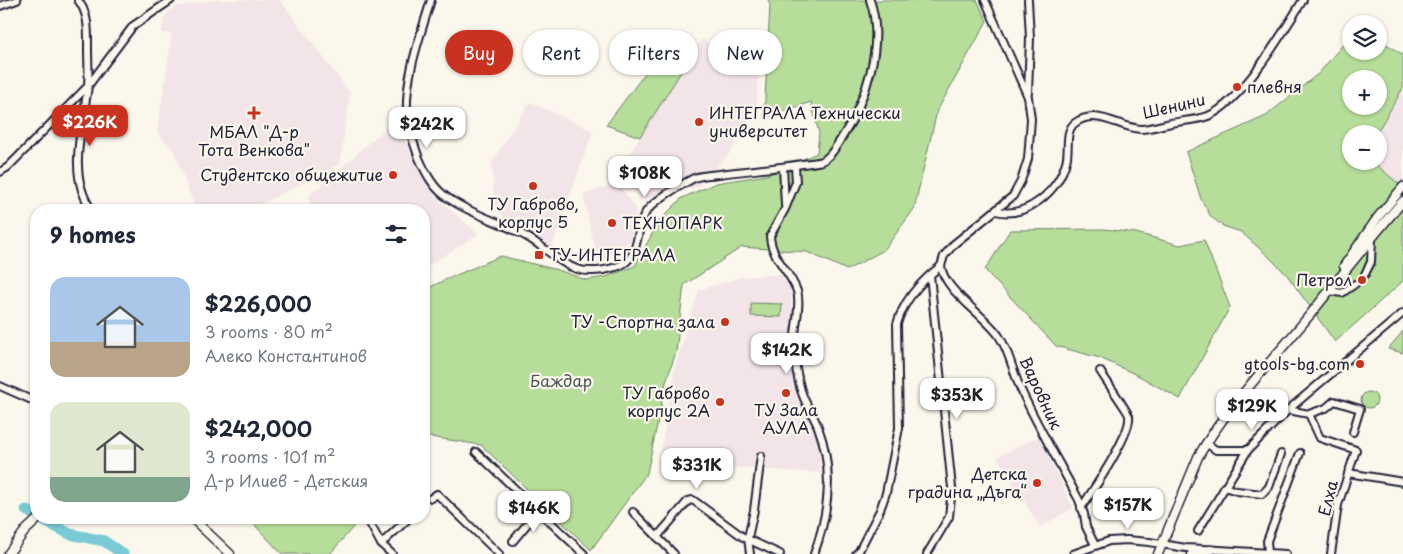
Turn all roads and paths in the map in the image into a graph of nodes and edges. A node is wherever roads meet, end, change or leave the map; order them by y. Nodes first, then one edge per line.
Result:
1 (17, 0) edge
2 (78, 0) edge
3 (170, 0) edge
4 (431, 0) edge
5 (870, 0) edge
6 (985, 0) edge
7 (1028, 0) edge
8 (1303, 0) edge
9 (0, 6) edge
10 (88, 86) junction
11 (1028, 97) junction
12 (795, 166) junction
13 (782, 167) junction
14 (0, 172) edge
15 (1403, 188) edge
16 (1403, 201) edge
17 (89, 204) edge
18 (785, 209) junction
19 (996, 211) junction
20 (1372, 238) junction
21 (941, 266) junction
22 (930, 274) junction
23 (1365, 274) tunnel mouth
24 (1355, 284) tunnel mouth
25 (1329, 291) junction
26 (1403, 313) edge
27 (1300, 326) junction
28 (1100, 372) dead end
29 (0, 386) edge
30 (30, 399) edge
31 (1288, 410) junction
32 (1309, 414) junction
33 (1353, 432) dead end
34 (1206, 443) junction
35 (1248, 450) junction
36 (476, 452) dead end
37 (1300, 453) dead end
38 (1281, 454) dead end
39 (761, 456) dead end
40 (1348, 473) junction
41 (1403, 482) edge
42 (1224, 487) junction
43 (431, 498) dead end
44 (1081, 508) junction
45 (538, 511) junction
46 (633, 512) dead end
47 (32, 524) edge
48 (198, 524) edge
49 (370, 524) edge
50 (403, 524) edge
51 (1198, 531) dead end
52 (657, 537) junction
53 (748, 538) junction
54 (513, 541) dead end
55 (381, 544) junction
56 (1095, 545) junction
57 (1162, 545) junction
58 (1211, 550) junction
59 (1268, 553) junction
60 (8, 554) edge
61 (230, 554) edge
62 (392, 554) edge
63 (499, 554) edge
64 (584, 554) edge
65 (674, 554) edge
66 (750, 554) edge
67 (780, 554) edge
68 (814, 554) edge
69 (856, 554) edge
70 (927, 554) edge
71 (1073, 554) edge
72 (1158, 554) edge
73 (1192, 554) edge
74 (1286, 554) edge
75 (1331, 554) edge

1 - 9 street
2 - 10 street
3 - 10 street
4 - 13 street
5 - 12 street
6 - 11 street
7 - 11 street
8 - 19 street, Шенини
10 - 14 street
10 - 17 street
11 - 19 street
12 - 13 street
12 - 18 street
13 - 18 street
15 - 27 main road
16 - 20 main road
18 - 68 street
19 - 21 street
20 - 23 street
20 - 25 main road
21 - 22 street
21 - 44 street, Варовник
22 - 69 street
22 - 70 street
24 - 25 street
25 - 27 main road
26 - 31 street
27 - 34 main road
28 - 44 street
29 - 30 street
31 - 32 street
31 - 35 street
32 - 33 street
32 - 40 street, Елха
34 - 35 street
34 - 57 main road
35 - 42 street
36 - 45 street
37 - 59 street
38 - 42 street
39 - 53 street
40 - 41 street
40 - 75 street, Елха
42 - 51 street
43 - 63 street
44 - 56 street, Варовник
45 - 54 street
45 - 64 street
46 - 52 street
47 - 60 main road
48 - 61 main road
49 - 55 street
50 - 55 street
52 - 53 street
52 - 65 street
53 - 66 street
53 - 67 street
55 - 62 street
56 - 57 street
56 - 71 street
57 - 58 street
57 - 72 main road
58 - 59 street
58 - 73 main road
59 - 74 street

